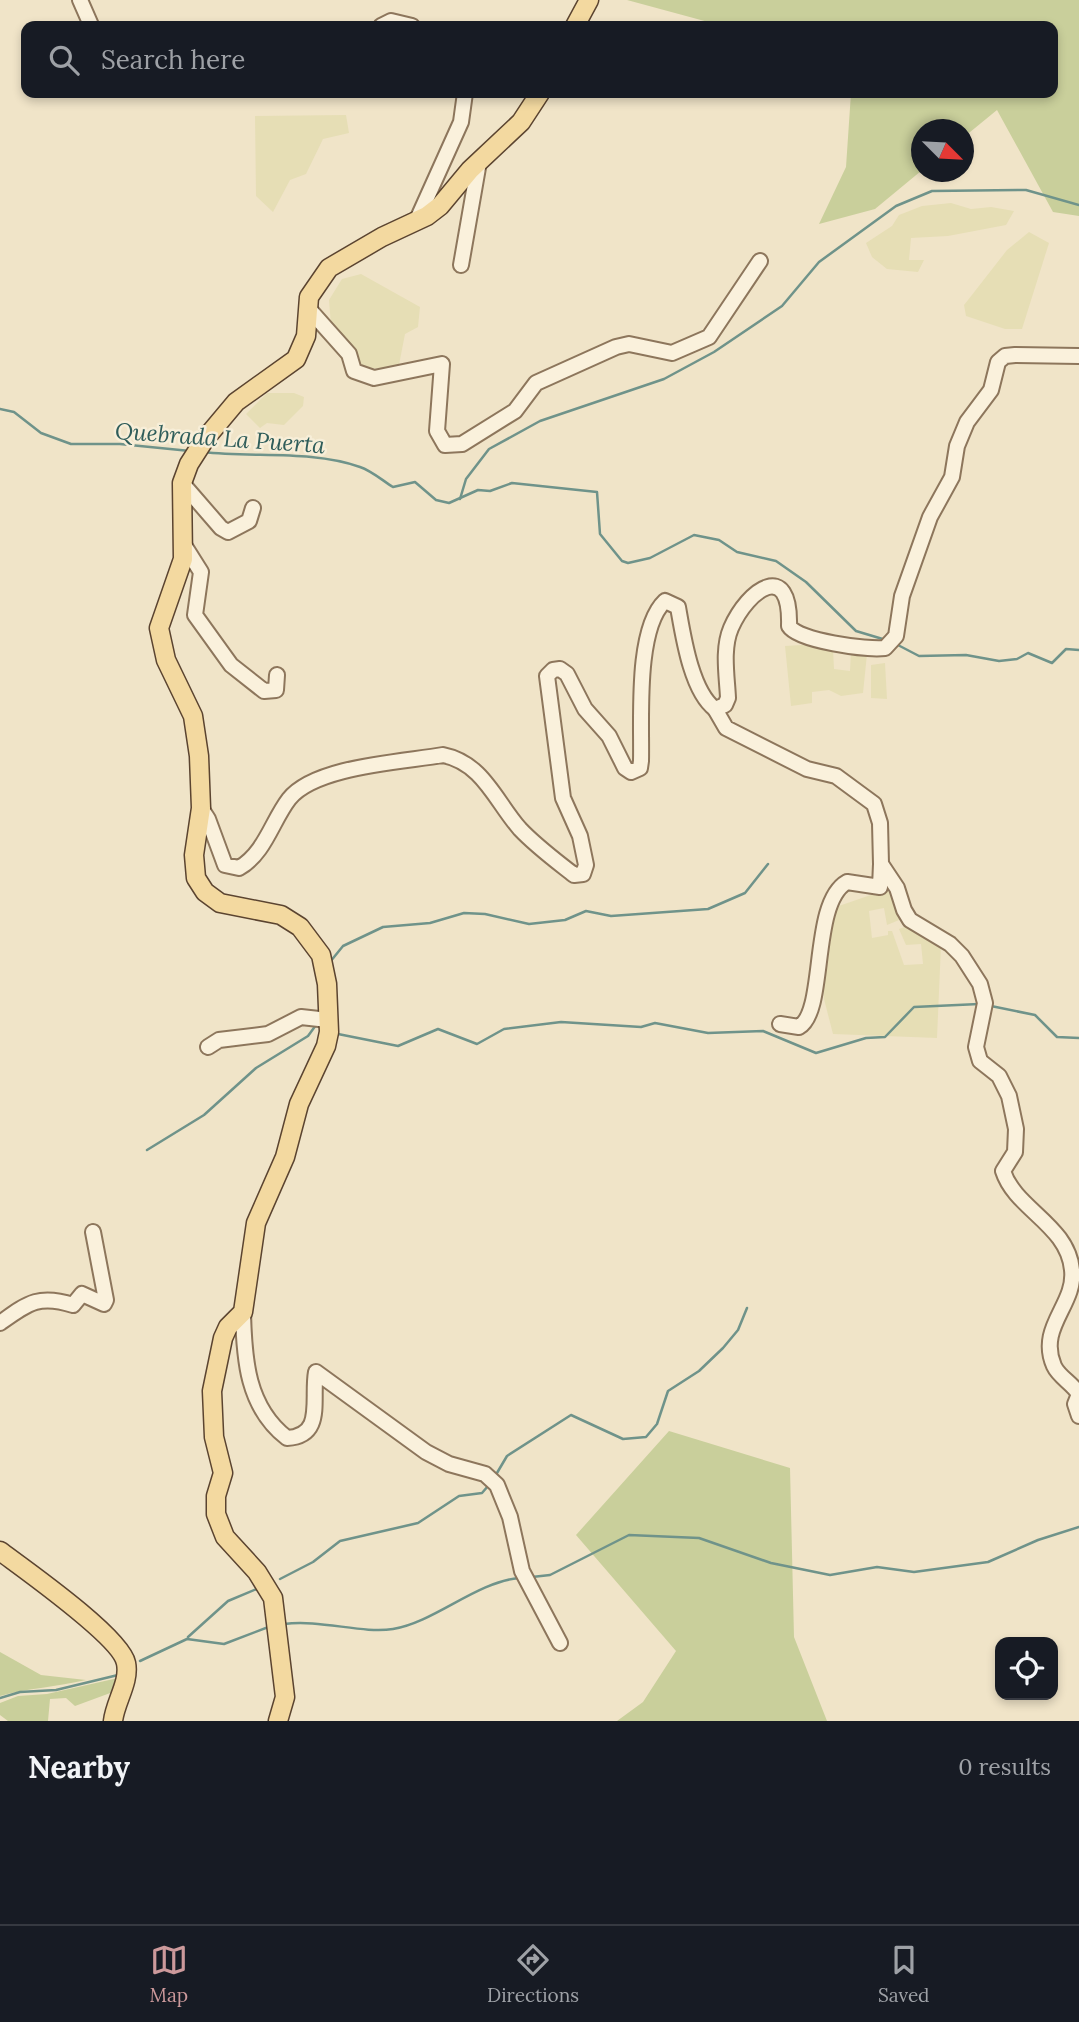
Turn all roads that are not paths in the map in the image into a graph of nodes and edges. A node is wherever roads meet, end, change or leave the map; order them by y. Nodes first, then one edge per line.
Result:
1 (80, 0) edge
2 (589, 0) edge
3 (90, 21) edge
4 (578, 21) edge
5 (464, 98) edge
6 (537, 98) edge
7 (479, 162) junction
8 (416, 222) junction
9 (761, 261) dead end
10 (461, 265) dead end
11 (308, 309) junction
12 (1079, 356) edge
13 (182, 483) junction
14 (253, 508) dead end
15 (184, 545) junction
16 (277, 675) dead end
17 (715, 709) junction
18 (201, 808) junction
19 (881, 864) junction
20 (328, 1020) junction
21 (780, 1024) dead end
22 (208, 1047) dead end
23 (93, 1232) dead end
24 (243, 1312) junction
25 (0, 1323) edge
26 (1079, 1416) edge
27 (0, 1551) edge
28 (560, 1643) dead end
29 (113, 1721) edge
30 (278, 1721) edge

1 - 3 street
2 - 4 main road
5 - 8 street
6 - 7 main road
7 - 8 main road
7 - 10 street
8 - 11 main road
9 - 11 street
11 - 13 main road
12 - 17 street
13 - 14 street
13 - 15 main road
15 - 16 street
15 - 18 main road
17 - 18 street
17 - 19 street
18 - 20 main road
19 - 21 street
19 - 26 street
20 - 22 street
20 - 24 main road
23 - 25 street
24 - 28 street
24 - 30 main road
27 - 29 main road

